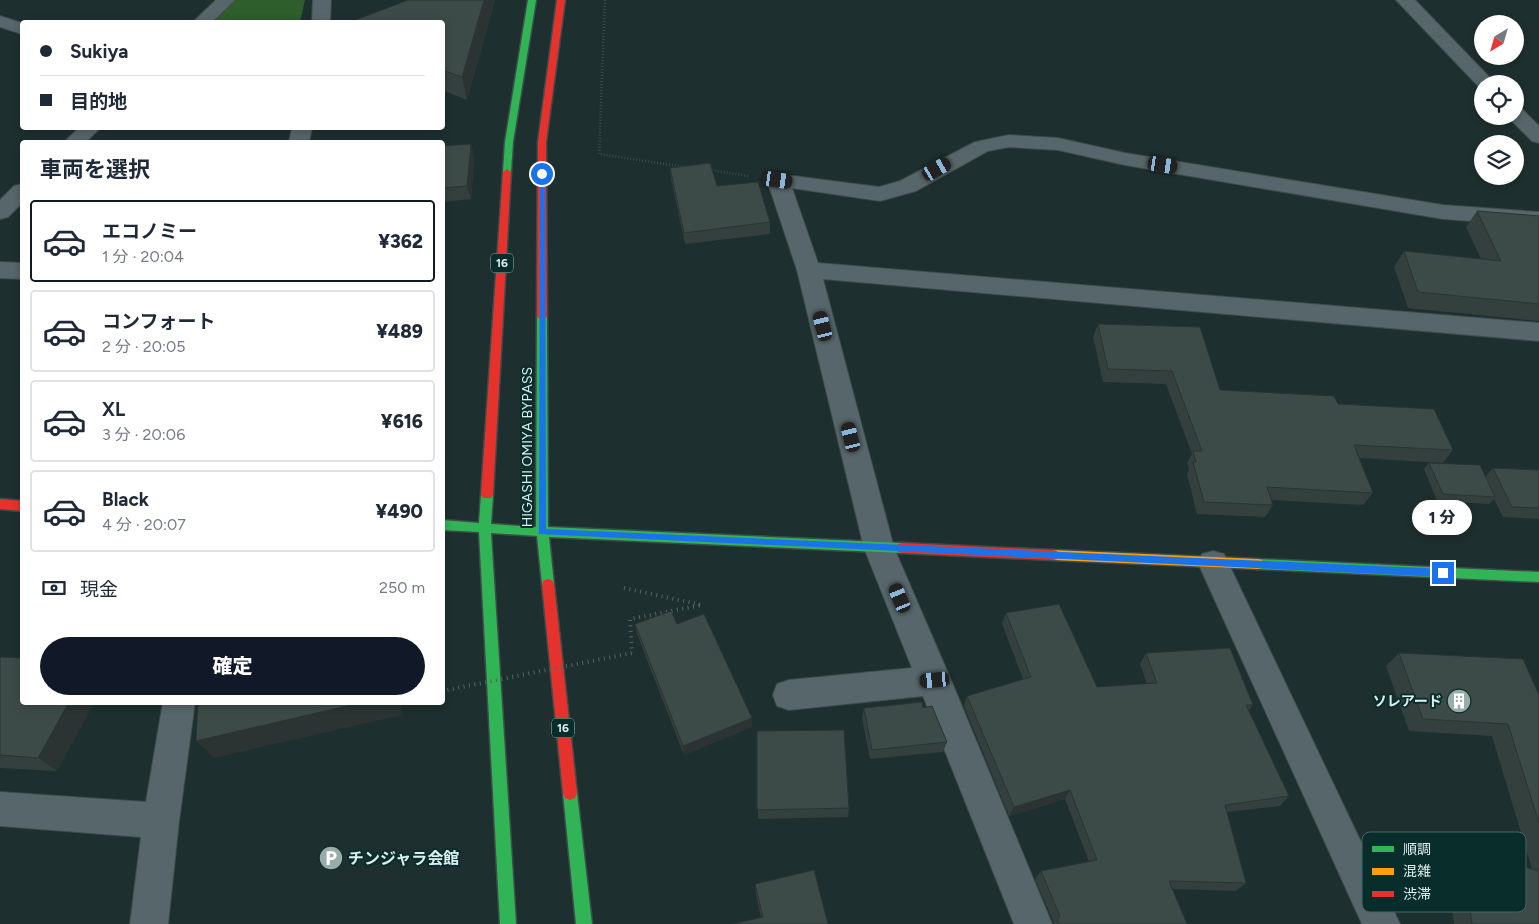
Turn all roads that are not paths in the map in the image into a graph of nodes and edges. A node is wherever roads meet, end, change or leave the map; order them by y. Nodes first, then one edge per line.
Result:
1 (226, 0) edge
2 (322, 0) edge
3 (532, 0) edge
4 (561, 0) edge
5 (1405, 0) edge
6 (0, 20) edge
7 (204, 20) edge
8 (321, 20) edge
9 (20, 28) edge
10 (1478, 75) edge
11 (1524, 122) edge
12 (88, 130) edge
13 (1539, 137) edge
14 (76, 140) edge
15 (20, 193) edge
16 (0, 212) edge
17 (1539, 219) edge
18 (0, 270) edge
19 (809, 270) junction
20 (20, 271) edge
21 (1539, 332) edge
22 (0, 504) edge
23 (20, 506) edge
24 (445, 525) edge
25 (485, 527) junction
26 (542, 532) junction
27 (879, 548) junction
28 (1213, 563) junction
29 (1539, 578) edge
30 (935, 680) junction
31 (789, 695) dead end
32 (179, 705) edge
33 (0, 809) edge
34 (161, 821) junction
35 (1362, 883) edge
36 (1375, 912) edge
37 (149, 924) edge
38 (508, 924) edge
39 (584, 924) edge
40 (1033, 924) edge
41 (1381, 924) edge

1 - 7 street
2 - 8 street
3 - 25 main road, 16
4 - 26 main road, HIGASHI OMIYA BYPASS / 16
5 - 10 street
6 - 9 street
11 - 13 street
12 - 14 street
15 - 16 street
17 - 19 street
18 - 20 street
19 - 21 street
19 - 27 street
22 - 23 main road
24 - 25 main road
25 - 26 main road
25 - 38 main road, 16
26 - 27 main road
26 - 39 main road, HIGASHI OMIYA BYPASS / 16
27 - 28 main road
27 - 30 street
28 - 29 main road
28 - 35 street
30 - 31 street
30 - 40 street
32 - 34 street
33 - 34 street
34 - 37 street
36 - 41 street

